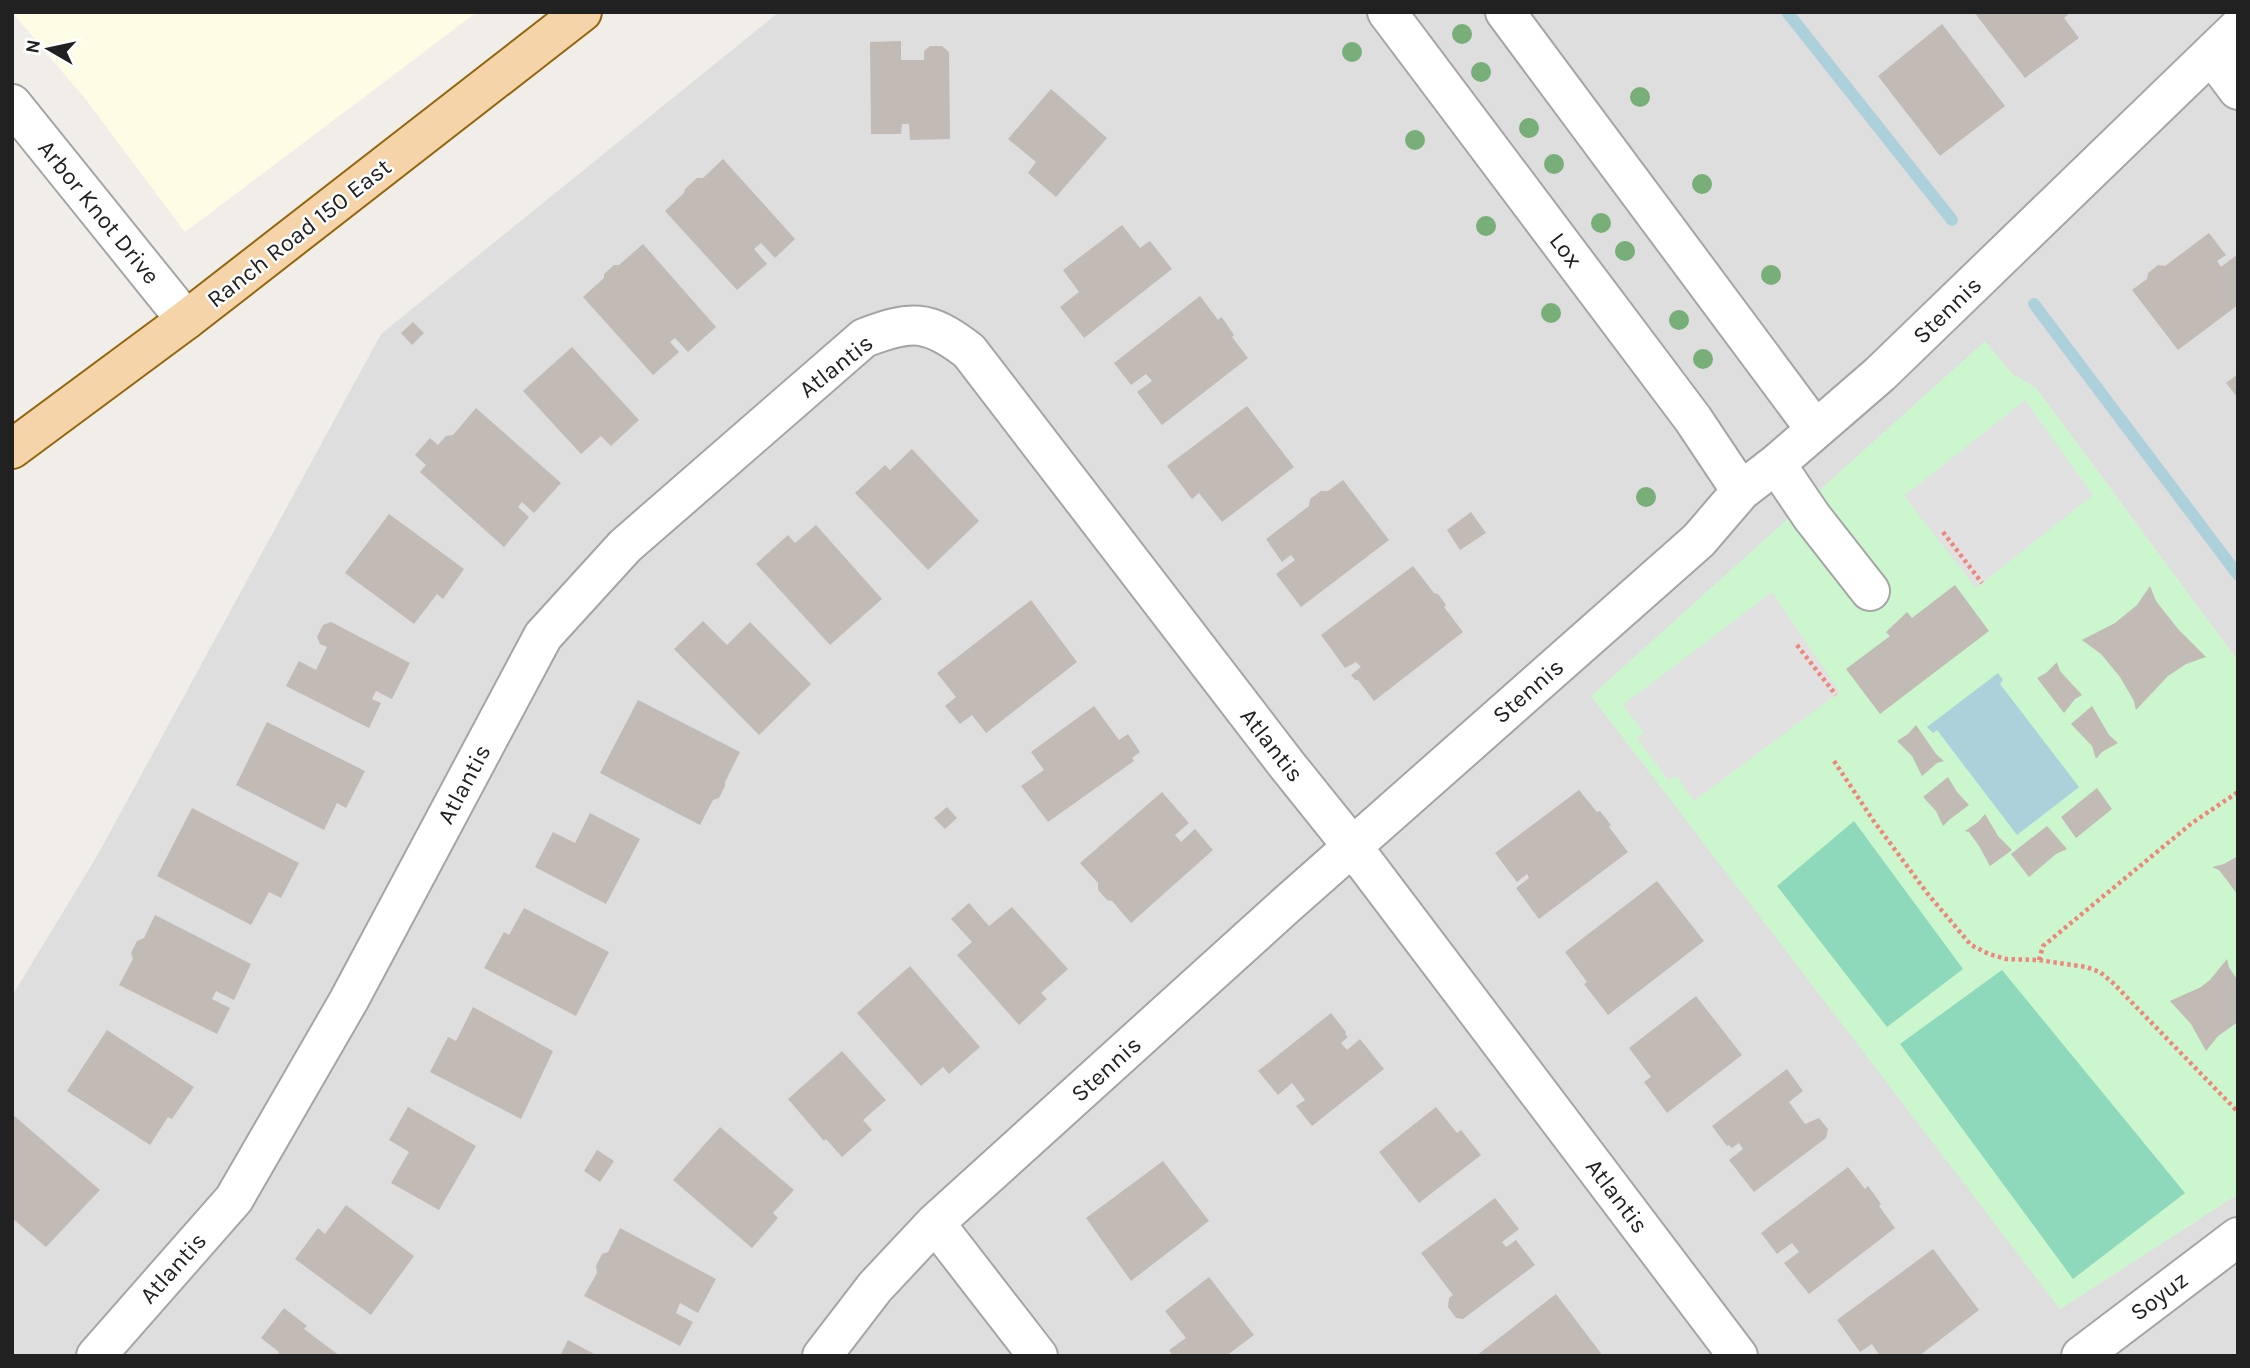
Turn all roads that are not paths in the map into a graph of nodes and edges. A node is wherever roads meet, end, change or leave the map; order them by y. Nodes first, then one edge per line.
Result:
1 (582, 12) edge
2 (1387, 12) edge
3 (1505, 12) edge
4 (2238, 28) edge
5 (2211, 54) junction
6 (2238, 90) edge
7 (12, 104) edge
8 (186, 320) junction
9 (1815, 429) junction
10 (12, 449) edge
11 (1776, 464) junction
12 (1741, 491) junction
13 (1870, 591) dead end
14 (1352, 846) junction
15 (935, 1223) junction
16 (2238, 1237) edge
17 (96, 1356) edge
18 (822, 1356) edge
19 (1038, 1356) edge
20 (1738, 1356) edge
21 (2081, 1356) edge

1 - 8 main road, Ranch Road 150 East
2 - 12 street, Lox
3 - 9 street
4 - 5 street, Stennis
5 - 6 street
5 - 9 street, Stennis
7 - 8 street, Arbor Knot Drive
8 - 10 main road, Ranch Road 150 East
9 - 11 street, Stennis
11 - 12 street, Stennis
11 - 13 street
12 - 14 street, Stennis
14 - 15 street, Stennis
14 - 17 street, Atlantis
14 - 20 street, Atlantis
15 - 18 street, Stennis
15 - 19 street
16 - 21 street, Soyuz

